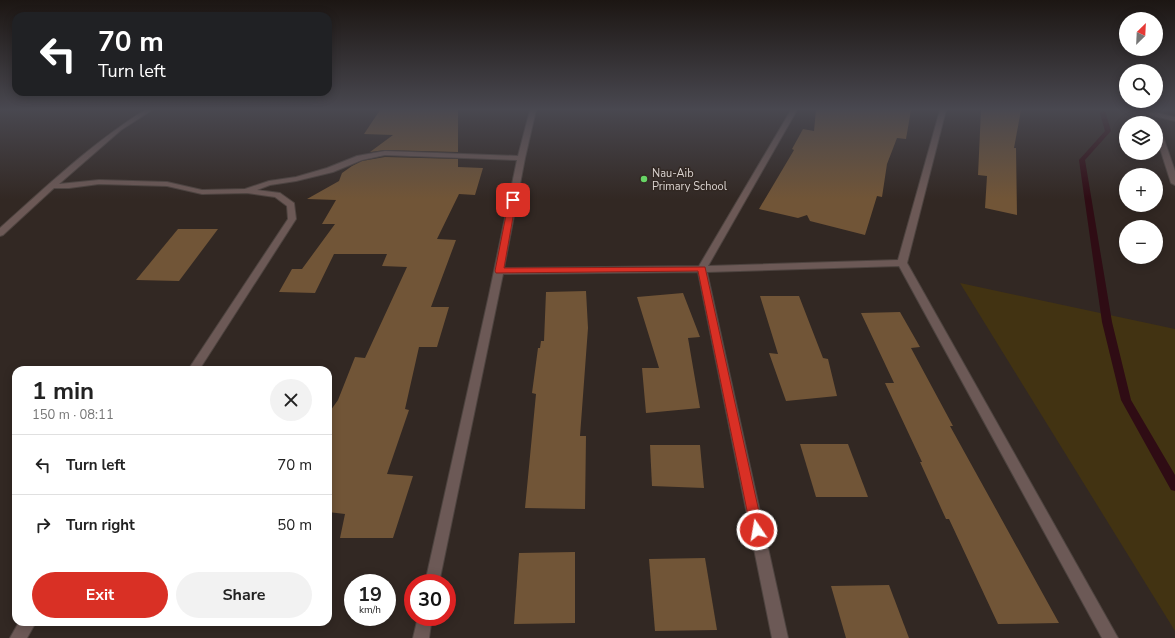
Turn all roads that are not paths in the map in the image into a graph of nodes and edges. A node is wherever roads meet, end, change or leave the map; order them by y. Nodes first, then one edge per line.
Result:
1 (106, 140) edge
2 (526, 140) edge
3 (777, 140) edge
4 (935, 140) edge
5 (1163, 146) edge
6 (521, 158) junction
7 (1175, 183) edge
8 (52, 186) junction
9 (246, 191) junction
10 (0, 233) edge
11 (902, 263) junction
12 (702, 269) junction
13 (499, 271) junction
14 (196, 366) edge
15 (434, 574) edge
16 (26, 626) edge
17 (423, 626) edge
18 (18, 638) edge
19 (421, 638) edge
20 (780, 638) edge
21 (1110, 638) edge

1 - 8 street
2 - 6 street
3 - 12 street
4 - 11 street
5 - 7 street
6 - 9 street
6 - 13 street
8 - 9 street
8 - 10 street
9 - 14 street
11 - 12 street
11 - 21 street
12 - 13 street
12 - 20 street
13 - 15 street
16 - 18 street
17 - 19 street

